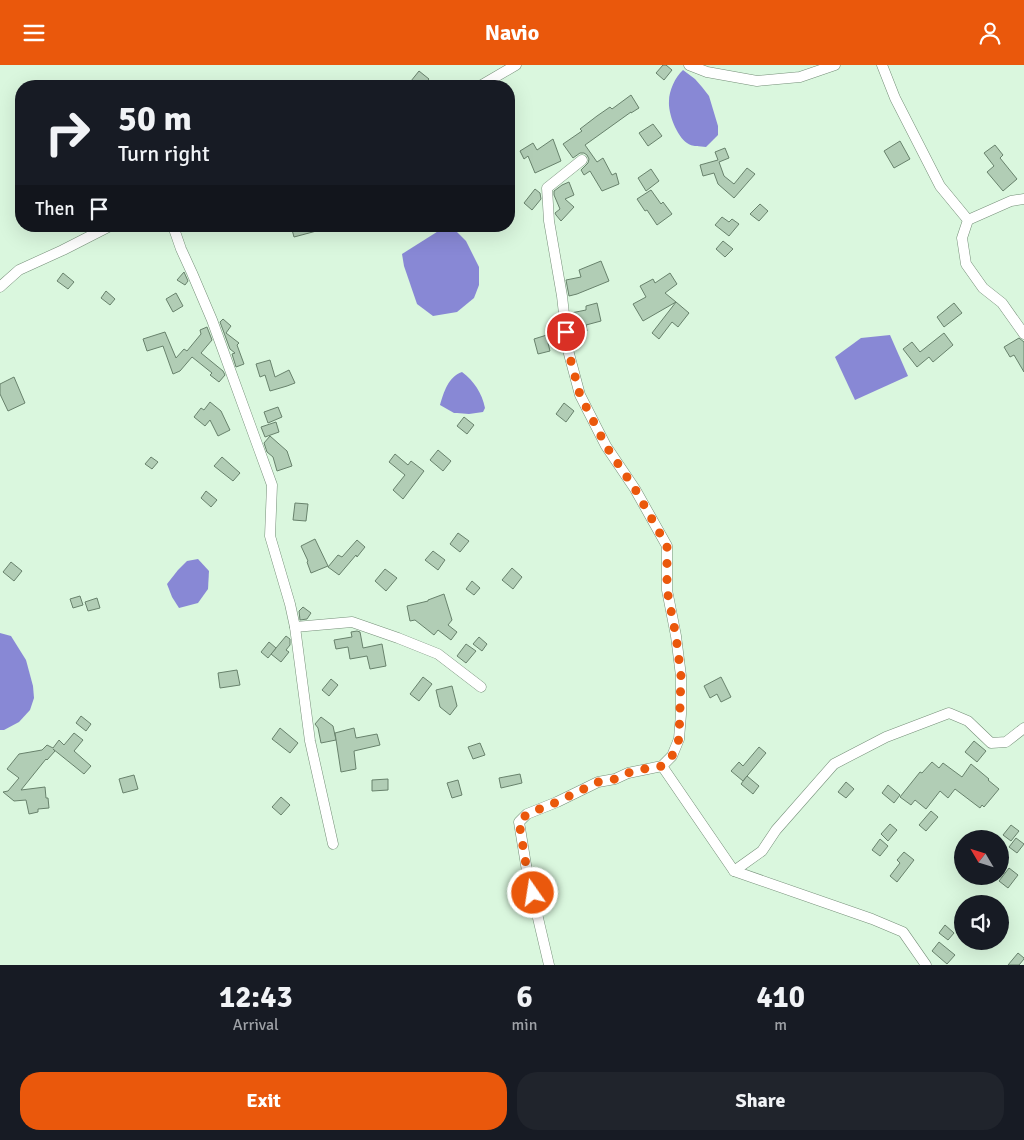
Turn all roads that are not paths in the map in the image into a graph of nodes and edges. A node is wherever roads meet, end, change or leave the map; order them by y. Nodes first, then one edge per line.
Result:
1 (516, 65) edge
2 (689, 65) edge
3 (835, 65) edge
4 (882, 65) edge
5 (490, 80) edge
6 (582, 160) dead end
7 (1024, 199) edge
8 (968, 219) junction
9 (98, 232) edge
10 (175, 232) edge
11 (0, 287) edge
12 (1024, 334) edge
13 (295, 627) junction
14 (481, 687) dead end
15 (1024, 728) edge
16 (662, 766) junction
17 (332, 844) dead end
18 (734, 871) junction
19 (549, 965) edge
20 (926, 965) edge

1 - 5 street
2 - 3 street
4 - 8 street
6 - 16 street
7 - 8 street
8 - 12 street
9 - 11 street
10 - 13 street
13 - 14 street
13 - 17 street
15 - 18 street
16 - 18 street
16 - 19 street
18 - 20 street

